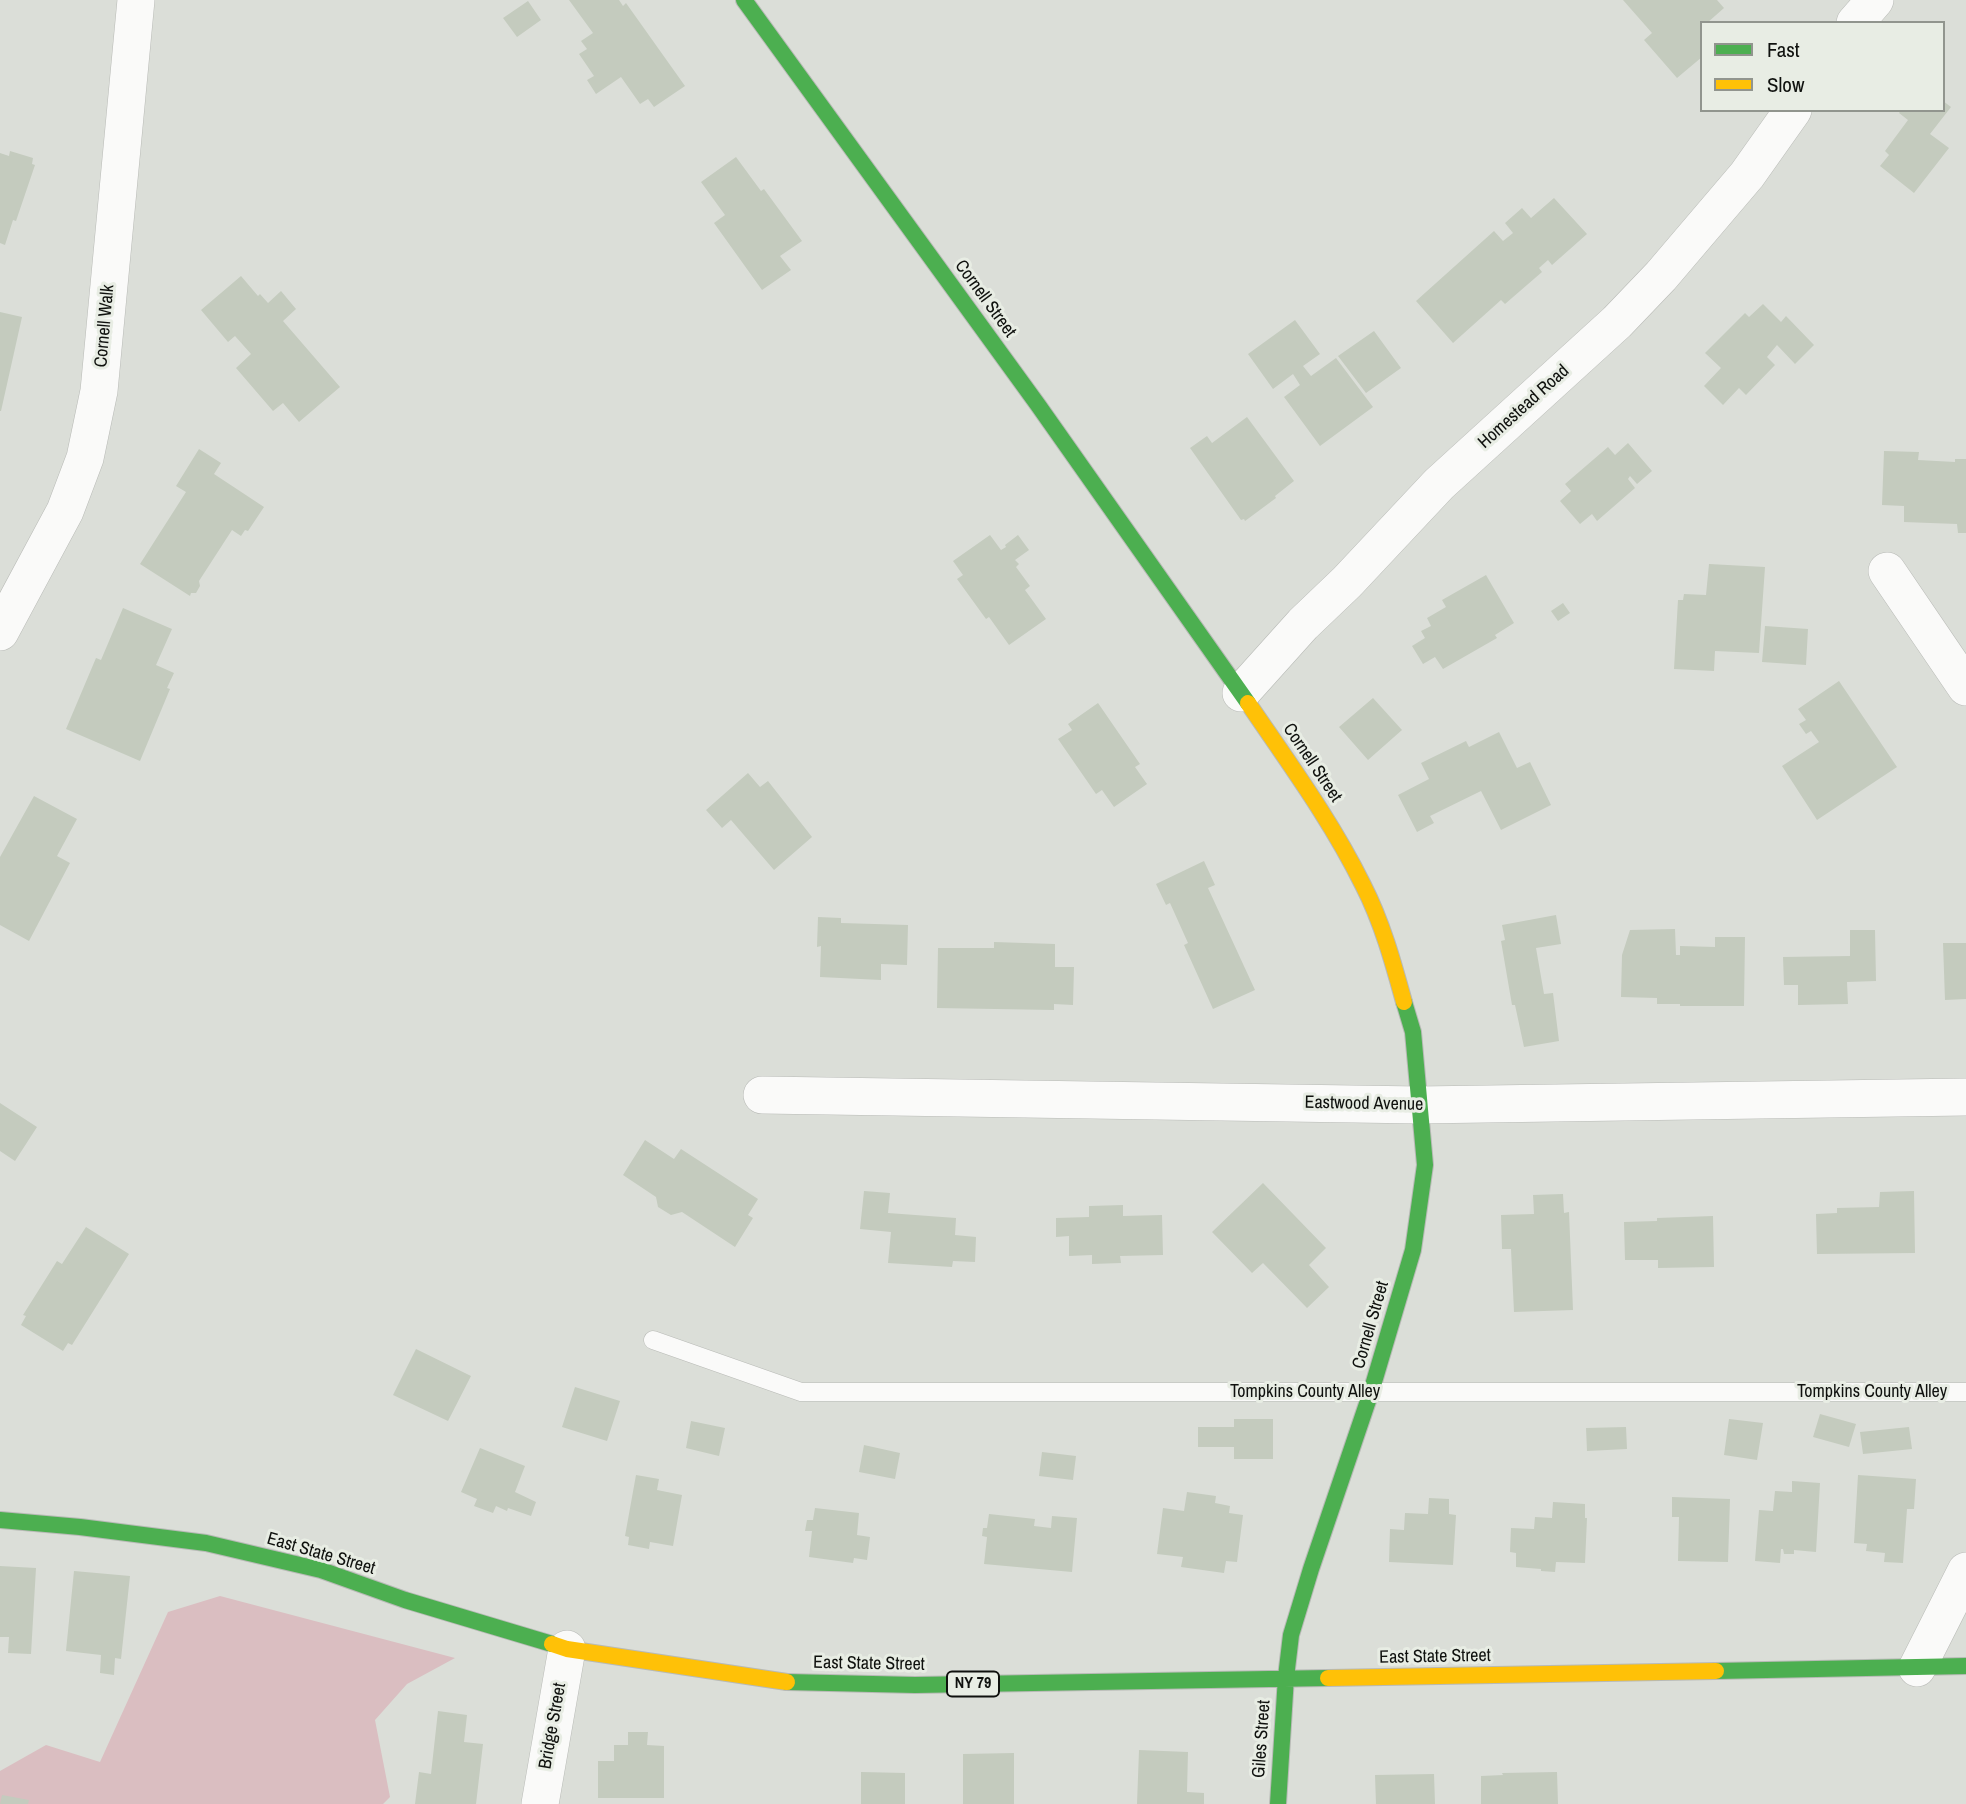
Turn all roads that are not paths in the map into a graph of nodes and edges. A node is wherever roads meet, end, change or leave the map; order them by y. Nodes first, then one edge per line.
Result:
1 (136, 0) edge
2 (744, 0) edge
3 (1875, 0) edge
4 (1857, 21) edge
5 (1792, 112) edge
6 (1887, 571) dead end
7 (0, 632) edge
8 (1966, 687) edge
9 (1241, 693) junction
10 (762, 1095) dead end
11 (1966, 1097) edge
12 (1419, 1105) junction
13 (653, 1340) dead end
14 (1371, 1392) junction
15 (1966, 1392) edge
16 (0, 1520) edge
17 (1966, 1571) edge
18 (567, 1649) junction
19 (1966, 1666) edge
20 (1917, 1668) junction
21 (1286, 1677) junction
22 (540, 1804) edge
23 (1278, 1804) edge

1 - 7 street, Cornell Walk
2 - 9 main road, Cornell Street
3 - 4 street
5 - 9 street, Homestead Road
6 - 8 street
9 - 12 main road, Cornell Street
10 - 12 street, Eastwood Avenue
11 - 12 street, Eastwood Avenue
12 - 14 main road, Cornell Street
13 - 14 lane, Tompkins County Alley
14 - 15 lane, Tompkins County Alley
14 - 21 main road, Cornell Street
16 - 18 main road, East State Street / NY 79
17 - 20 street
18 - 21 main road, East State Street / NY 79
18 - 22 street, Bridge Street
19 - 20 main road, East State Street / NY 79
20 - 21 main road, East State Street / NY 79
21 - 23 main road, Giles Street

